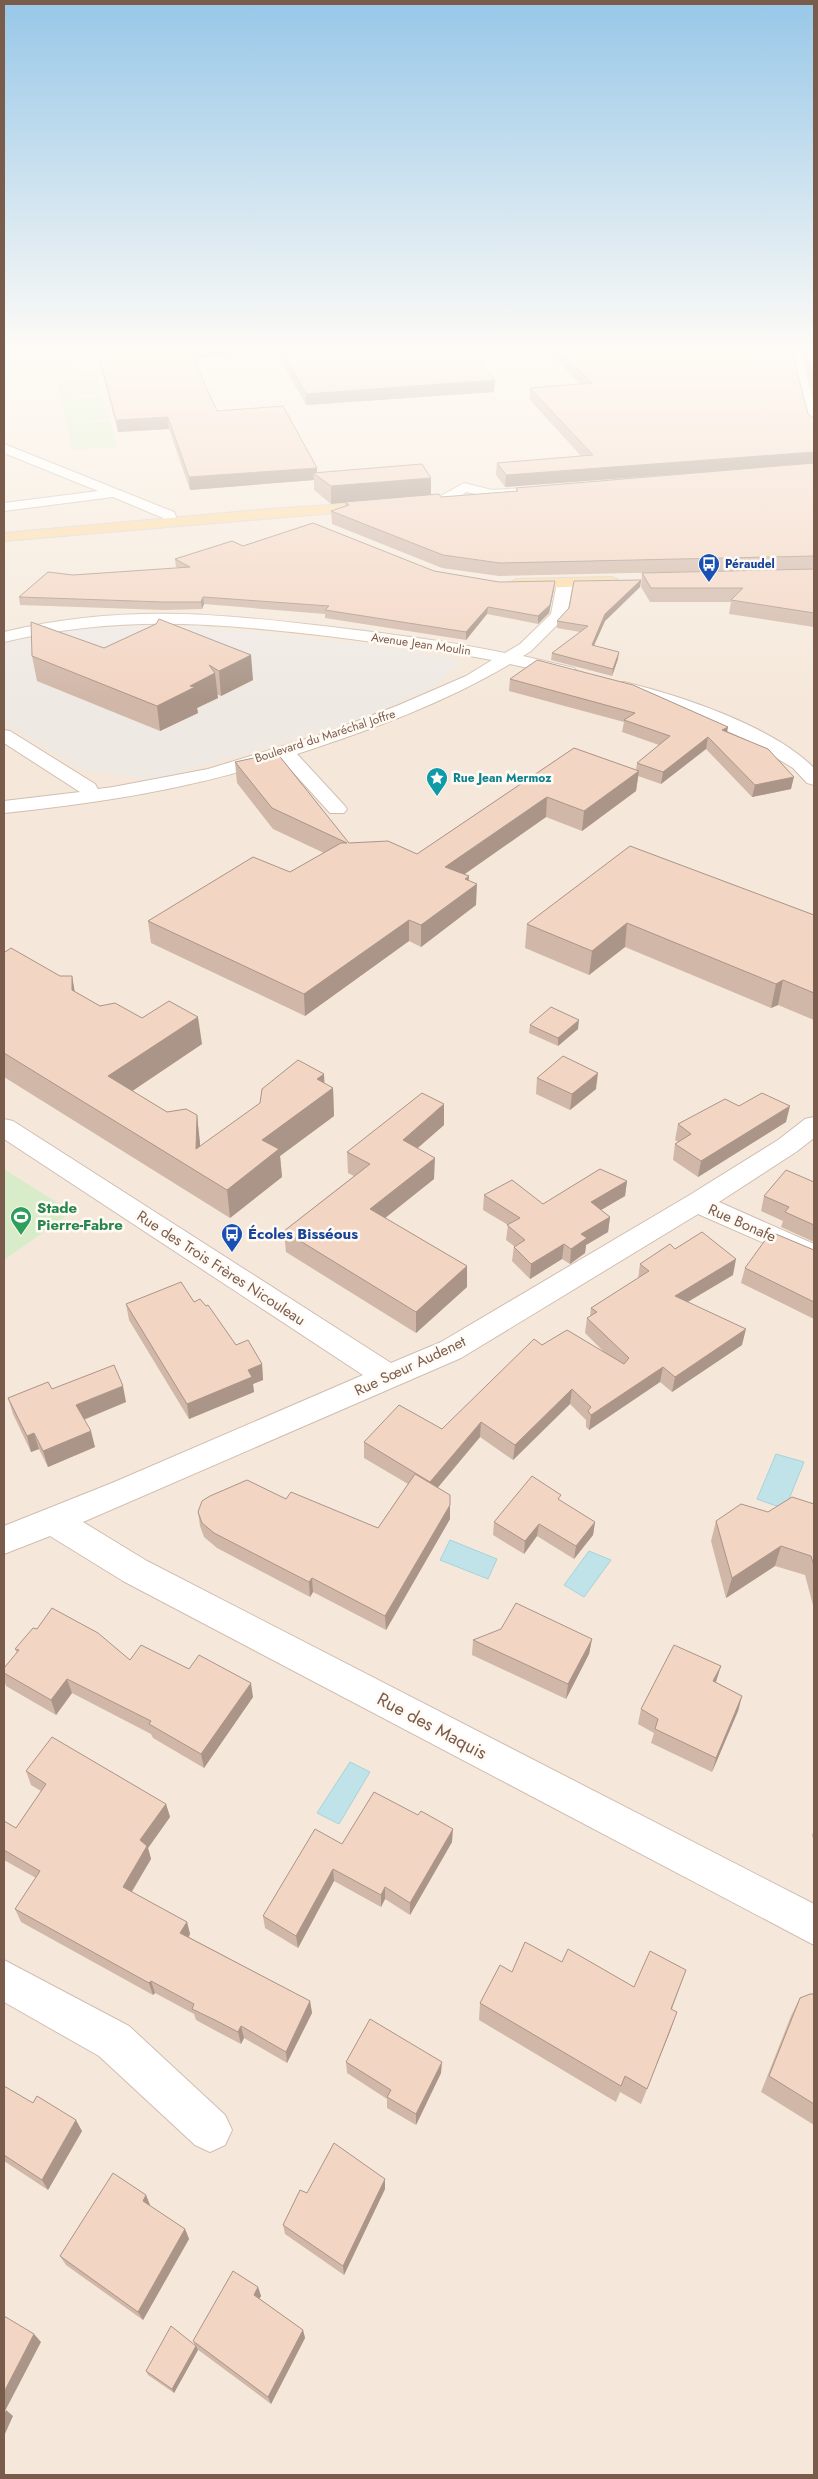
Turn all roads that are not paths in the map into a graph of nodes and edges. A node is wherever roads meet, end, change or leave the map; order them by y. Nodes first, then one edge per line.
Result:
1 (58, 468) edge
2 (118, 490) junction
3 (539, 492) edge
4 (442, 501) joint
5 (424, 502) edge
6 (388, 505) edge
7 (4, 507) edge
8 (361, 507) junction
9 (201, 521) junction
10 (172, 523) junction
11 (4, 537) edge
12 (623, 582) edge
13 (499, 583) edge
14 (565, 583) junction
15 (4, 637) edge
16 (509, 658) junction
17 (582, 676) edge
18 (610, 683) edge
19 (4, 735) edge
20 (284, 751) junction
21 (814, 779) edge
22 (92, 796) junction
23 (4, 807) edge
24 (337, 809) dead end
25 (814, 1125) edge
26 (4, 1127) edge
27 (697, 1203) junction
28 (814, 1254) edge
29 (388, 1377) junction
30 (53, 1521) junction
31 (4, 1540) edge
32 (814, 1925) edge
33 (4, 1980) edge
34 (210, 2130) dead end

1 - 2 street
2 - 7 street
2 - 10 street
3 - 4 street
4 - 5 main road
6 - 8 main road
8 - 9 main road
8 - 9 main road
9 - 10 main road
10 - 11 main road
12 - 14 main road
13 - 14 main road
14 - 16 street, Boulevard du Maréchal Joffre
15 - 16 street, Avenue Jean Moulin
16 - 17 street, Avenue Jean Moulin
16 - 20 street, Boulevard du Maréchal Joffre
18 - 21 street
19 - 22 street
20 - 22 street, Boulevard du Maréchal Joffre
20 - 24 street
22 - 23 street, Boulevard du Maréchal Joffre
25 - 27 street, Rue Sœur Audenet
26 - 29 street, Rue des Trois Frères Nicouleau
27 - 28 street, Rue Bonafe
27 - 29 street, Rue Sœur Audenet
29 - 30 street, Rue Sœur Audenet
30 - 31 street, Rue Sœur Audenet
30 - 32 street, Rue des Maquis
33 - 34 street

